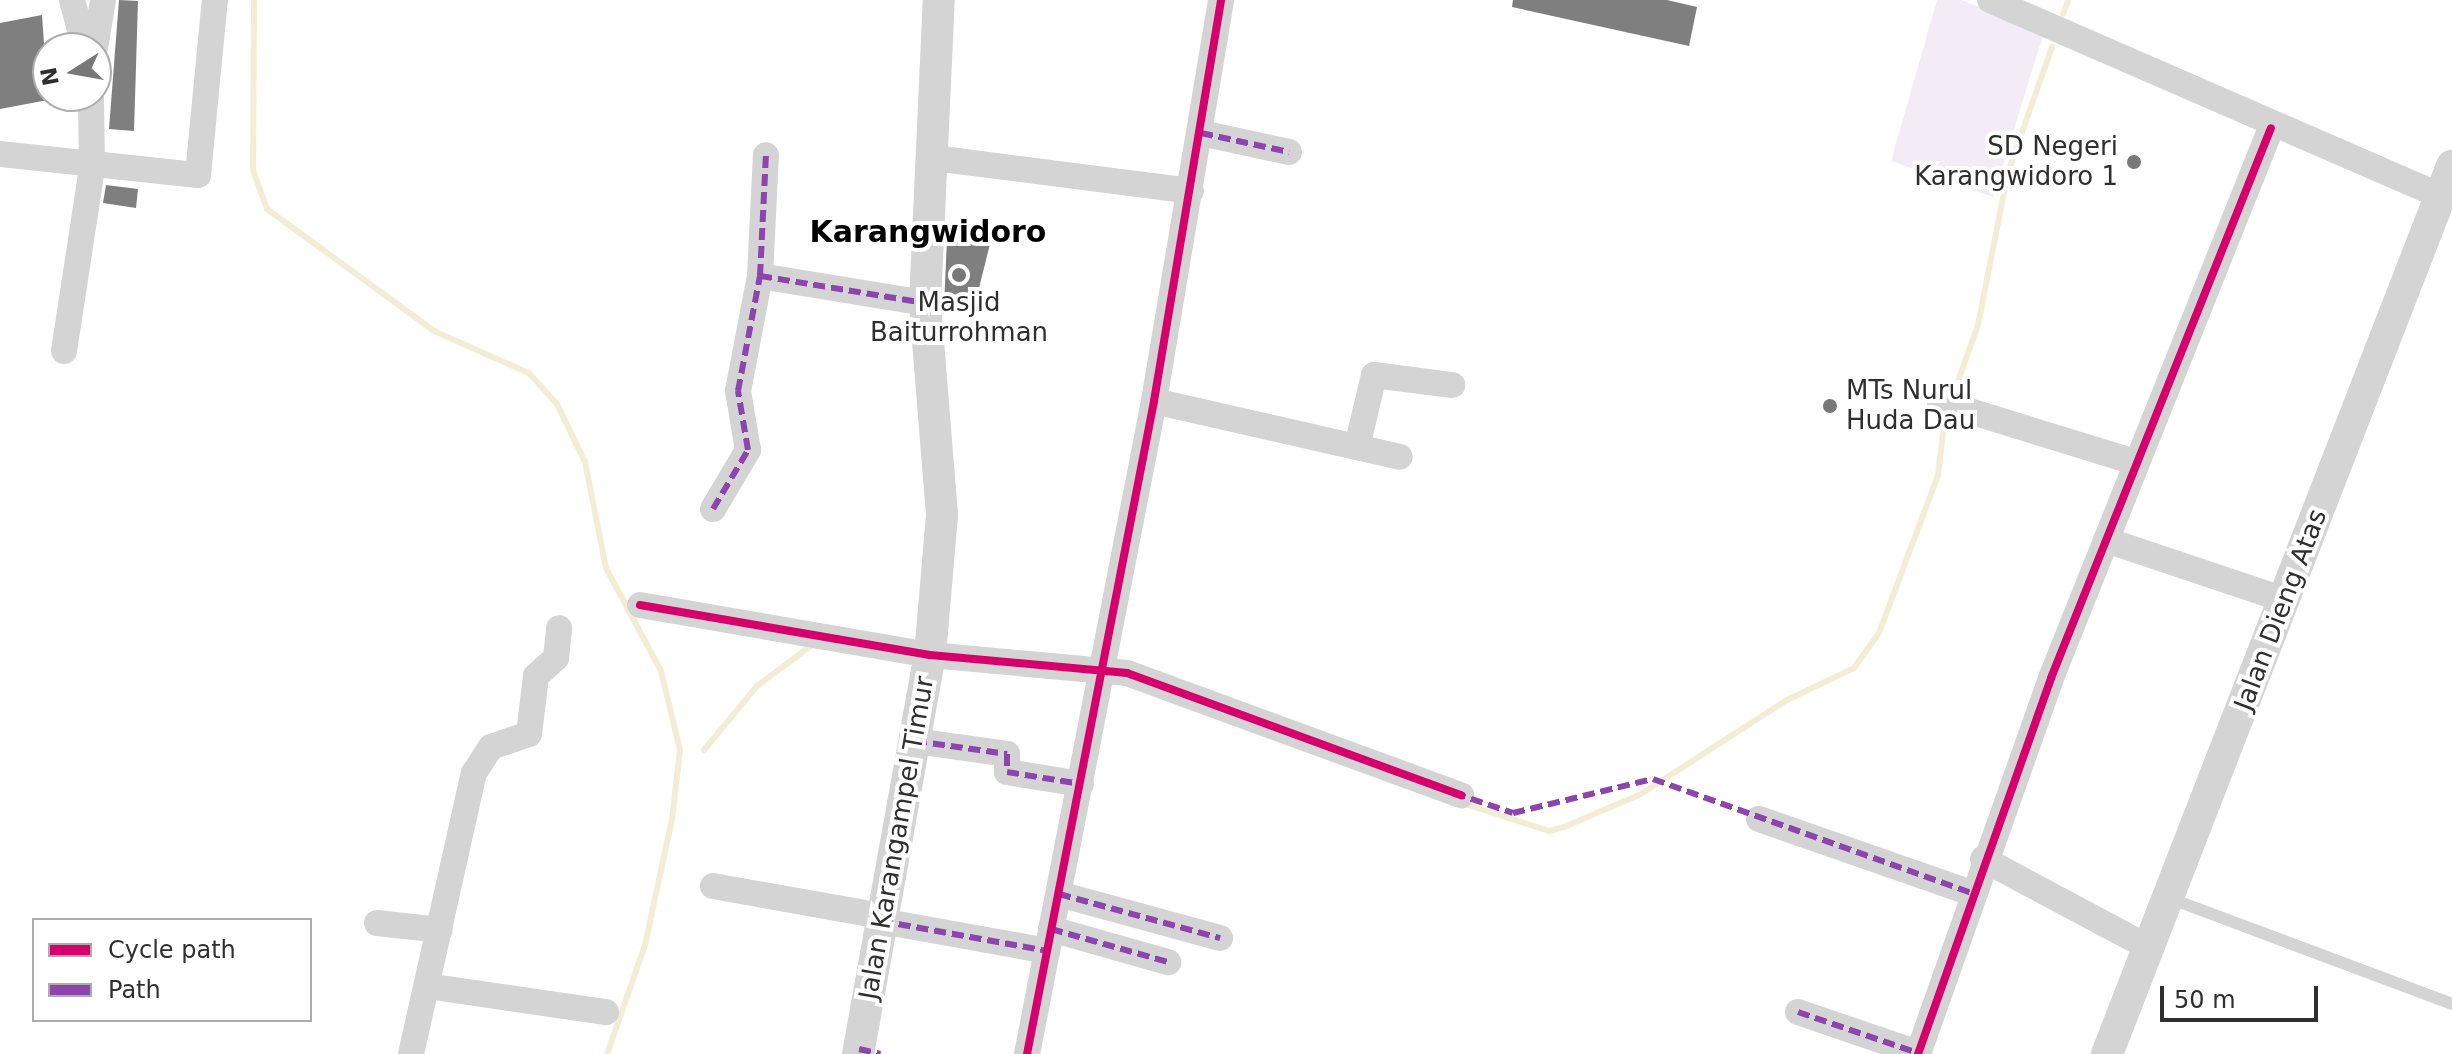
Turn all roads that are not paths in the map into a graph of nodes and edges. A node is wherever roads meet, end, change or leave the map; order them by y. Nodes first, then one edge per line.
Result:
1 (72, 0) edge
2 (103, 0) edge
3 (215, 0) edge
4 (939, 0) edge
5 (1221, 0) edge
6 (1990, 0) edge
7 (81, 32) edge
8 (98, 32) edge
9 (91, 112) edge
10 (2271, 128) junction
11 (1201, 133) junction
12 (1289, 152) dead end
13 (0, 154) edge
14 (766, 155) dead end
15 (934, 158) junction
16 (92, 169) junction
17 (2448, 185) edge
18 (1191, 191) junction
19 (760, 276) junction
20 (925, 303) junction
21 (64, 351) dead end
22 (1452, 385) dead end
23 (1154, 401) junction
24 (1940, 402) dead end
25 (1357, 447) junction
26 (1400, 457) dead end
27 (2135, 462) junction
28 (713, 509) dead end
29 (2106, 540) junction
30 (2285, 600) junction
31 (640, 605) dead end
32 (559, 628) dead end
33 (930, 655) junction
34 (1104, 671) junction
35 (915, 741) junction
36 (1081, 784) junction
37 (1461, 795) dead end
38 (1759, 819) dead end
39 (1983, 859) junction
40 (713, 886) dead end
41 (1972, 893) junction
42 (1059, 894) junction
43 (2166, 897) junction
44 (882, 919) junction
45 (377, 923) dead end
46 (440, 930) junction
47 (1220, 938) dead end
48 (1049, 940) junction
49 (2146, 946) junction
50 (1168, 962) dead end
51 (427, 986) junction
52 (2452, 1004) edge
53 (606, 1012) dead end
54 (1798, 1012) dead end
55 (866, 1052) edge
56 (1029, 1053) edge
57 (411, 1054) edge
58 (1918, 1054) edge
59 (2107, 1054) edge

1 - 7 street
2 - 8 street
3 - 16 street
4 - 15 street, Jalan Karangampel Timur
5 - 11 street
6 - 10 street
9 - 16 street
10 - 17 street
10 - 27 street
11 - 12 street
11 - 18 street
13 - 16 street
14 - 19 street
15 - 18 street
15 - 20 street, Jalan Karangampel Timur
16 - 21 street
17 - 30 street, Jalan Dieng Atas
18 - 23 street
19 - 20 street
19 - 28 street
20 - 33 street, Jalan Karangampel Timur
22 - 25 street
23 - 25 street
23 - 34 street
24 - 27 street
25 - 26 street
27 - 29 street
29 - 30 street
29 - 39 street
30 - 43 street, Jalan Dieng Atas
31 - 33 street
32 - 46 street
33 - 34 street
33 - 35 street, Jalan Karangampel Timur
34 - 36 street
34 - 37 street
35 - 36 street
35 - 44 street, Jalan Karangampel Timur
36 - 42 street
38 - 41 street
39 - 41 street
39 - 49 street
40 - 44 street
41 - 58 street
42 - 47 street
42 - 48 street
43 - 49 street, Jalan Dieng Atas
43 - 52 lane
44 - 48 street
44 - 55 street, Jalan Karangampel Timur
45 - 46 street
46 - 51 street
48 - 50 street
48 - 56 street
49 - 59 street, Jalan Dieng Atas
51 - 53 street
51 - 57 street
54 - 58 street

